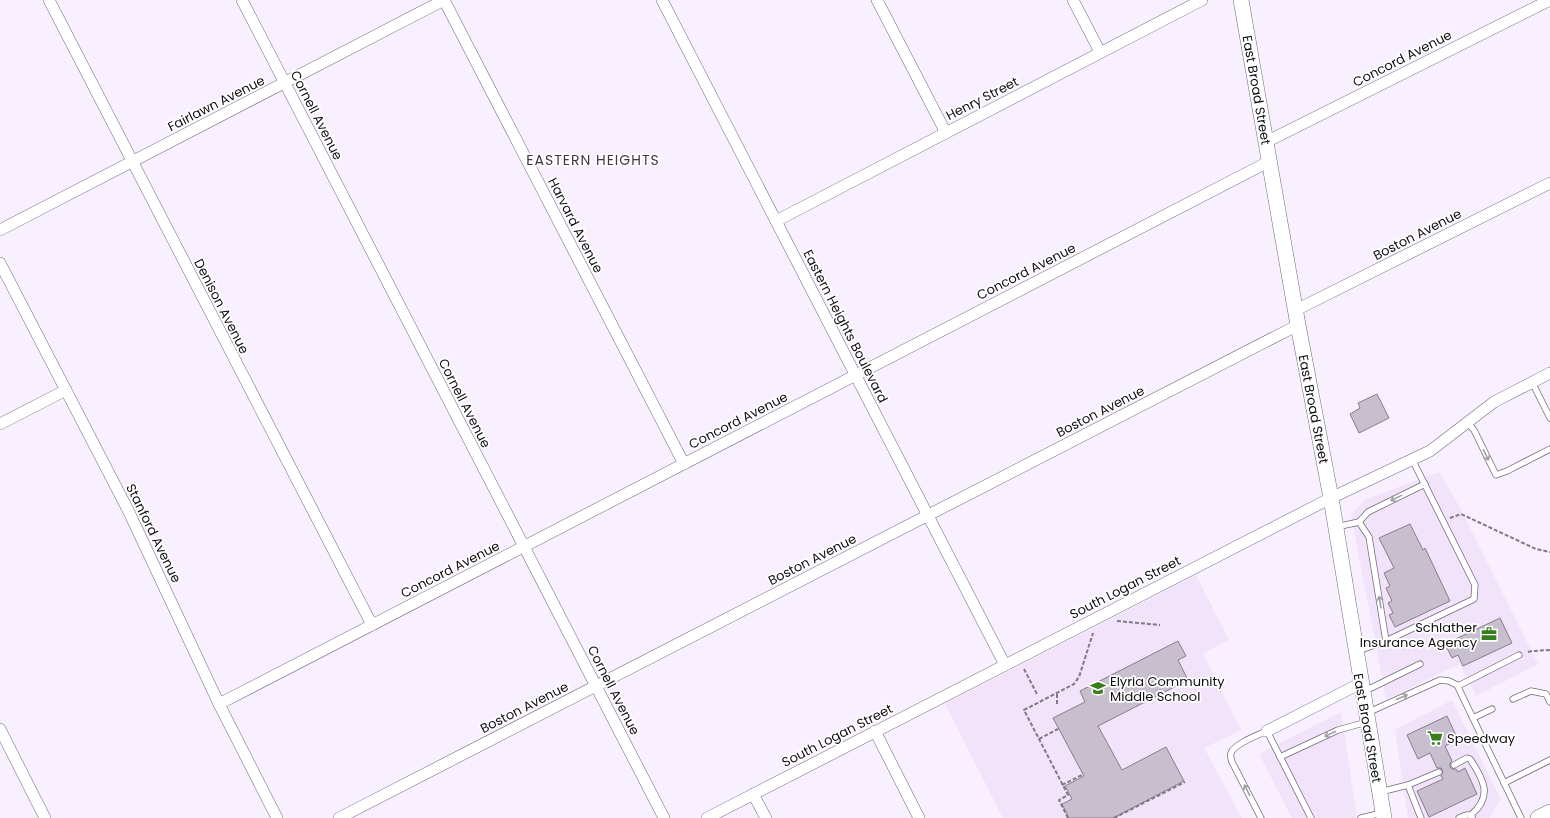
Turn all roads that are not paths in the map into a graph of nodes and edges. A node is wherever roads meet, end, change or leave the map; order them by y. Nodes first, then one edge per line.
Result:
1 (49, 0) edge
2 (242, 0) edge
3 (444, 0) edge
4 (662, 0) edge
5 (877, 0) edge
6 (1073, 0) edge
7 (1202, 0) edge
8 (1241, 0) edge
9 (1550, 0) edge
10 (1100, 52) junction
11 (284, 83) junction
12 (946, 133) junction
13 (1266, 142) junction
14 (1270, 161) junction
15 (132, 162) junction
16 (1550, 183) edge
17 (776, 221) junction
18 (0, 230) edge
19 (0, 263) edge
20 (1296, 310) junction
21 (1298, 325) junction
22 (1550, 373) edge
23 (855, 375) junction
24 (1532, 382) junction
25 (66, 390) junction
26 (1550, 418) edge
27 (1467, 422) junction
28 (0, 424) edge
29 (1550, 450) edge
30 (1412, 459) junction
31 (684, 464) junction
32 (1425, 484) junction
33 (1330, 498) junction
34 (928, 515) junction
35 (1359, 522) junction
36 (1336, 527) junction
37 (524, 546) junction
38 (372, 625) junction
39 (1386, 641) junction
40 (1355, 652) junction
41 (1519, 656) dead end
42 (1005, 664) junction
43 (1420, 664) dead end
44 (596, 686) junction
45 (1458, 686) junction
46 (1362, 688) junction
47 (1513, 699) dead end
48 (1550, 702) edge
49 (219, 704) junction
50 (1492, 710) dead end
51 (1367, 718) junction
52 (1473, 718) junction
53 (0, 729) edge
54 (875, 731) junction
55 (1267, 731) junction
56 (1280, 757) junction
57 (1550, 760) edge
58 (1454, 765) dead end
59 (1439, 772) dead end
60 (1504, 783) junction
61 (1408, 785) junction
62 (1379, 792) junction
63 (754, 794) junction
64 (1550, 812) edge
65 (1383, 815) edge
66 (1472, 816) edge
67 (45, 818) edge
68 (278, 818) edge
69 (339, 818) edge
70 (664, 818) edge
71 (707, 818) edge
72 (766, 818) edge
73 (919, 818) edge
74 (1261, 818) edge
75 (1311, 818) edge
76 (1361, 818) edge
77 (1421, 818) edge
78 (1459, 818) edge
79 (1521, 818) edge
80 (1538, 818) edge

1 - 15 street, Denison Avenue
2 - 11 street, Cornell Avenue
3 - 11 street, Fairlawn Avenue
3 - 31 street, Harvard Avenue
4 - 17 street, Eastern Heights Boulevard
5 - 12 street
6 - 10 street
7 - 10 street, Henry Street
8 - 13 street, East Broad Street
9 - 13 street, Concord Avenue
10 - 12 street, Henry Street
11 - 15 street, Fairlawn Avenue
11 - 37 street, Cornell Avenue
12 - 17 street, Henry Street
13 - 14 street, East Broad Street
14 - 20 street, East Broad Street
14 - 23 street, Concord Avenue
15 - 18 street, Fairlawn Avenue
15 - 38 street, Denison Avenue
16 - 20 street, Boston Avenue
17 - 23 street, Eastern Heights Boulevard
19 - 25 street, Stanford Avenue
20 - 21 street, East Broad Street
21 - 33 street, East Broad Street
21 - 34 street, Boston Avenue
22 - 24 street, South Logan Street
23 - 31 street, Concord Avenue
23 - 34 street, Eastern Heights Boulevard
24 - 26 lane
24 - 27 street, South Logan Street
25 - 28 street
25 - 49 street, Stanford Avenue
27 -> 29 lane
27 - 30 street, South Logan Street
30 - 32 lane
30 - 33 street, South Logan Street
31 - 37 street, Concord Avenue
32 -> 35 lane
32 - 39 lane
33 - 36 street, East Broad Street
33 - 42 street, South Logan Street
34 - 42 street, Eastern Heights Boulevard
34 - 44 street, Boston Avenue
35 - 36 lane
39 -> 35 lane
36 - 40 street, East Broad Street
37 - 38 street, Concord Avenue
37 - 44 street, Cornell Avenue
38 - 49 street, Concord Avenue
39 - 40 lane
40 - 46 street, East Broad Street
41 - 45 lane
42 - 54 street, South Logan Street
43 - 46 lane
44 - 69 street, Boston Avenue
44 - 70 street, Cornell Avenue
51 -> 45 lane
45 - 52 lane
46 - 51 street, East Broad Street
46 - 55 street
47 - 48 lane
49 - 68 street, Stanford Avenue
50 - 52 lane
51 -> 56 lane
51 - 62 street, East Broad Street
52 - 60 lane
53 - 67 street
54 - 63 street, South Logan Street
54 - 73 street
55 - 56 lane
74 -> 55 lane
56 - 75 lane
57 - 60 lane
58 - 66 lane
59 - 61 lane
60 - 79 lane
61 - 62 lane
61 - 77 lane
62 - 65 street, East Broad Street
63 - 71 street, South Logan Street
63 - 72 street
64 - 80 street
65 - 76 lane
66 - 78 lane

